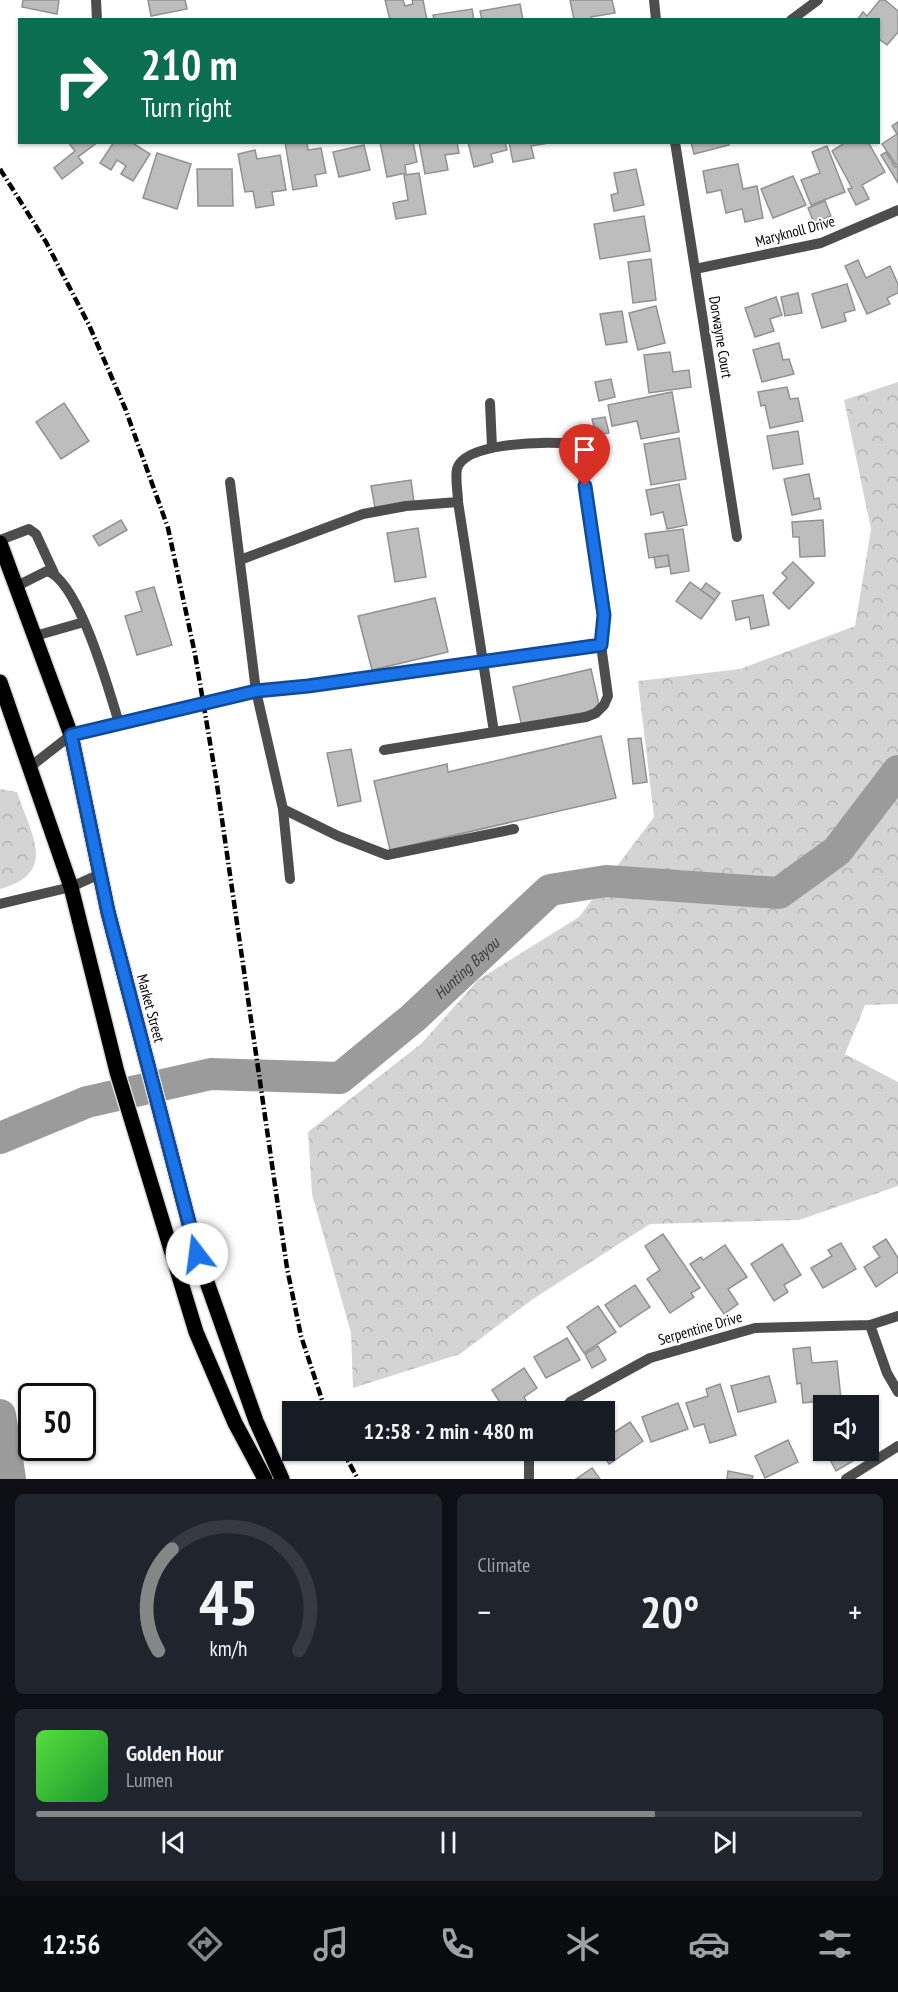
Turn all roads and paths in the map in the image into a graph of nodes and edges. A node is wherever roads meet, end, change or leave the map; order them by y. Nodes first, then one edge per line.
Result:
1 (96, 0) edge
2 (654, 0) edge
3 (818, 0) edge
4 (97, 18) edge
5 (656, 18) edge
6 (794, 18) edge
7 (675, 144) edge
8 (898, 210) edge
9 (695, 269) junction
10 (490, 403) dead end
11 (492, 447) junction
12 (230, 482) dead end
13 (458, 502) junction
14 (737, 537) dead end
15 (0, 541) edge
16 (240, 560) junction
17 (54, 573) junction
18 (17, 586) junction
19 (84, 622) junction
20 (35, 636) junction
21 (601, 645) junction
22 (483, 661) junction
23 (0, 682) edge
24 (256, 691) junction
25 (119, 723) junction
26 (494, 732) junction
27 (71, 735) junction
28 (384, 750) dead end
29 (30, 767) junction
30 (283, 809) junction
31 (514, 829) dead end
32 (100, 874) junction
33 (290, 879) dead end
34 (71, 887) junction
35 (0, 904) edge
36 (898, 1316) edge
37 (870, 1325) junction
38 (898, 1392) edge
39 (572, 1401) edge
40 (898, 1446) edge
41 (529, 1461) edge
42 (266, 1479) edge
43 (282, 1479) edge
44 (529, 1479) edge
45 (846, 1479) edge

1 - 4 street
2 - 5 street
3 - 6 street
7 - 9 street, Dorwayne Court
8 - 9 street, Maryknoll Drive
9 - 14 street, Dorwayne Court
10 - 11 street
11 - 13 street
11 - 21 street
12 - 16 street
13 - 16 street
13 - 22 street
15 - 17 street
15 - 18 main road, Market Street
16 - 24 street
17 - 18 street
17 - 19 street
18 - 20 main road, Market Street
19 - 20 street
19 - 25 street
20 - 27 main road, Market Street
21 - 22 street
21 - 26 street
22 - 24 street
22 - 26 street
23 - 29 main road
24 - 25 street
24 - 30 street
25 - 27 street
26 - 28 street
27 - 29 street
27 - 32 main road, Market Street
29 - 34 main road
30 - 31 street
30 - 33 street
32 - 34 street
32 - 43 main road, Market Street
34 - 35 street
34 - 42 main road
36 - 37 street, Serpentine Drive
37 - 38 street
37 - 39 street, Serpentine Drive
40 - 45 street
41 - 44 street

